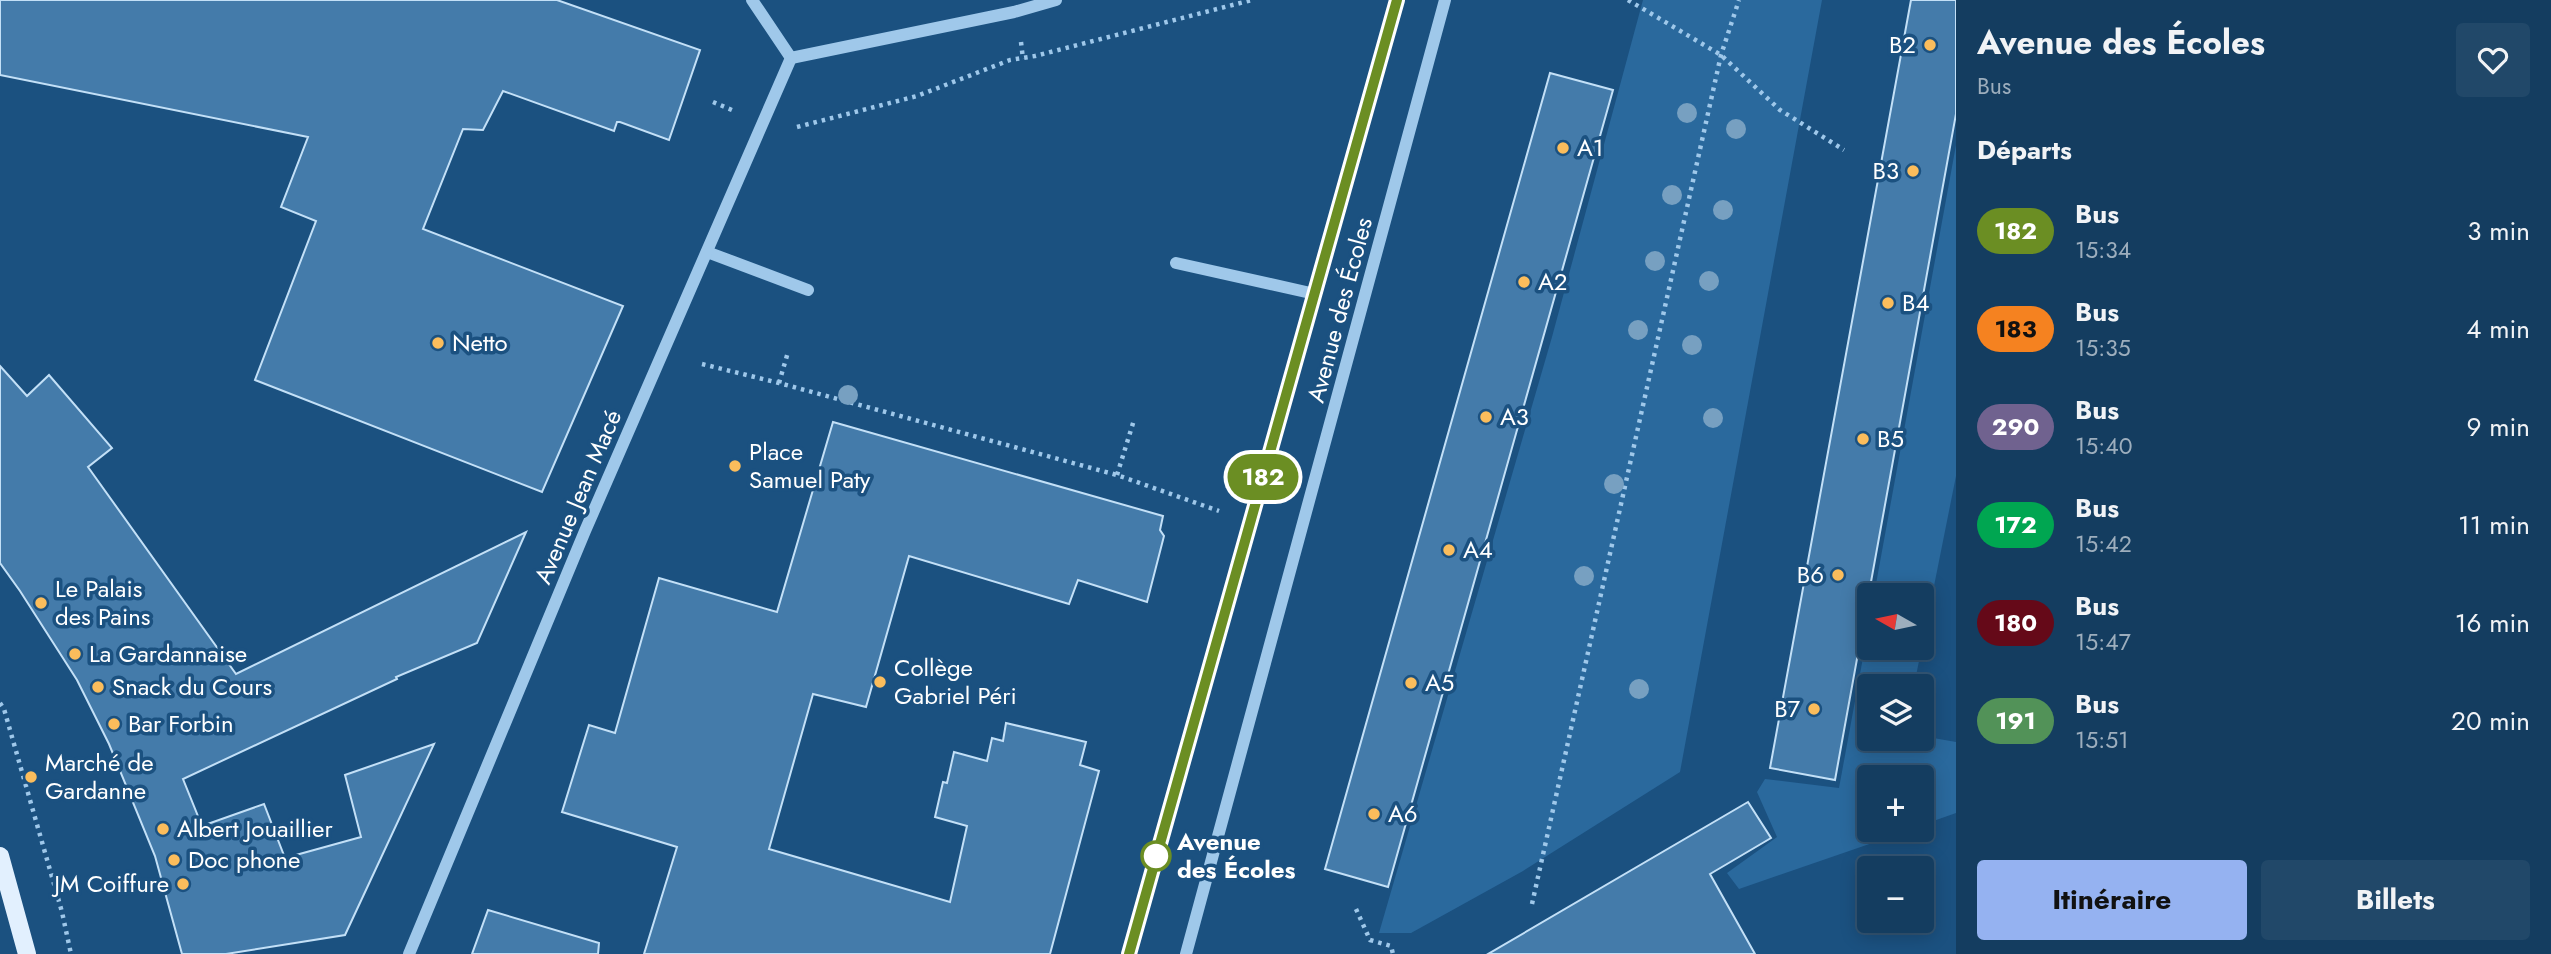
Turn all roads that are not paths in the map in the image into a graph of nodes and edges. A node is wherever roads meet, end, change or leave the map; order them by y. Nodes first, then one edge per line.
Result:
1 (752, 0) edge
2 (1056, 0) edge
3 (1397, 0) edge
4 (1445, 0) edge
5 (791, 58) junction
6 (707, 252) junction
7 (1176, 264) dead end
8 (808, 290) dead end
9 (1315, 294) junction
10 (0, 856) edge
11 (25, 953) edge
12 (409, 954) edge
13 (1129, 954) edge
14 (1186, 954) edge

1 - 5 street
2 - 5 street
3 - 9 street, Avenue des Écoles
4 - 14 street, Avenue des Écoles
5 - 6 street, Avenue Jean Macé
6 - 8 street
6 - 12 street, Avenue Jean Macé
7 - 9 street
9 - 13 street, Avenue des Écoles
10 - 11 main road

